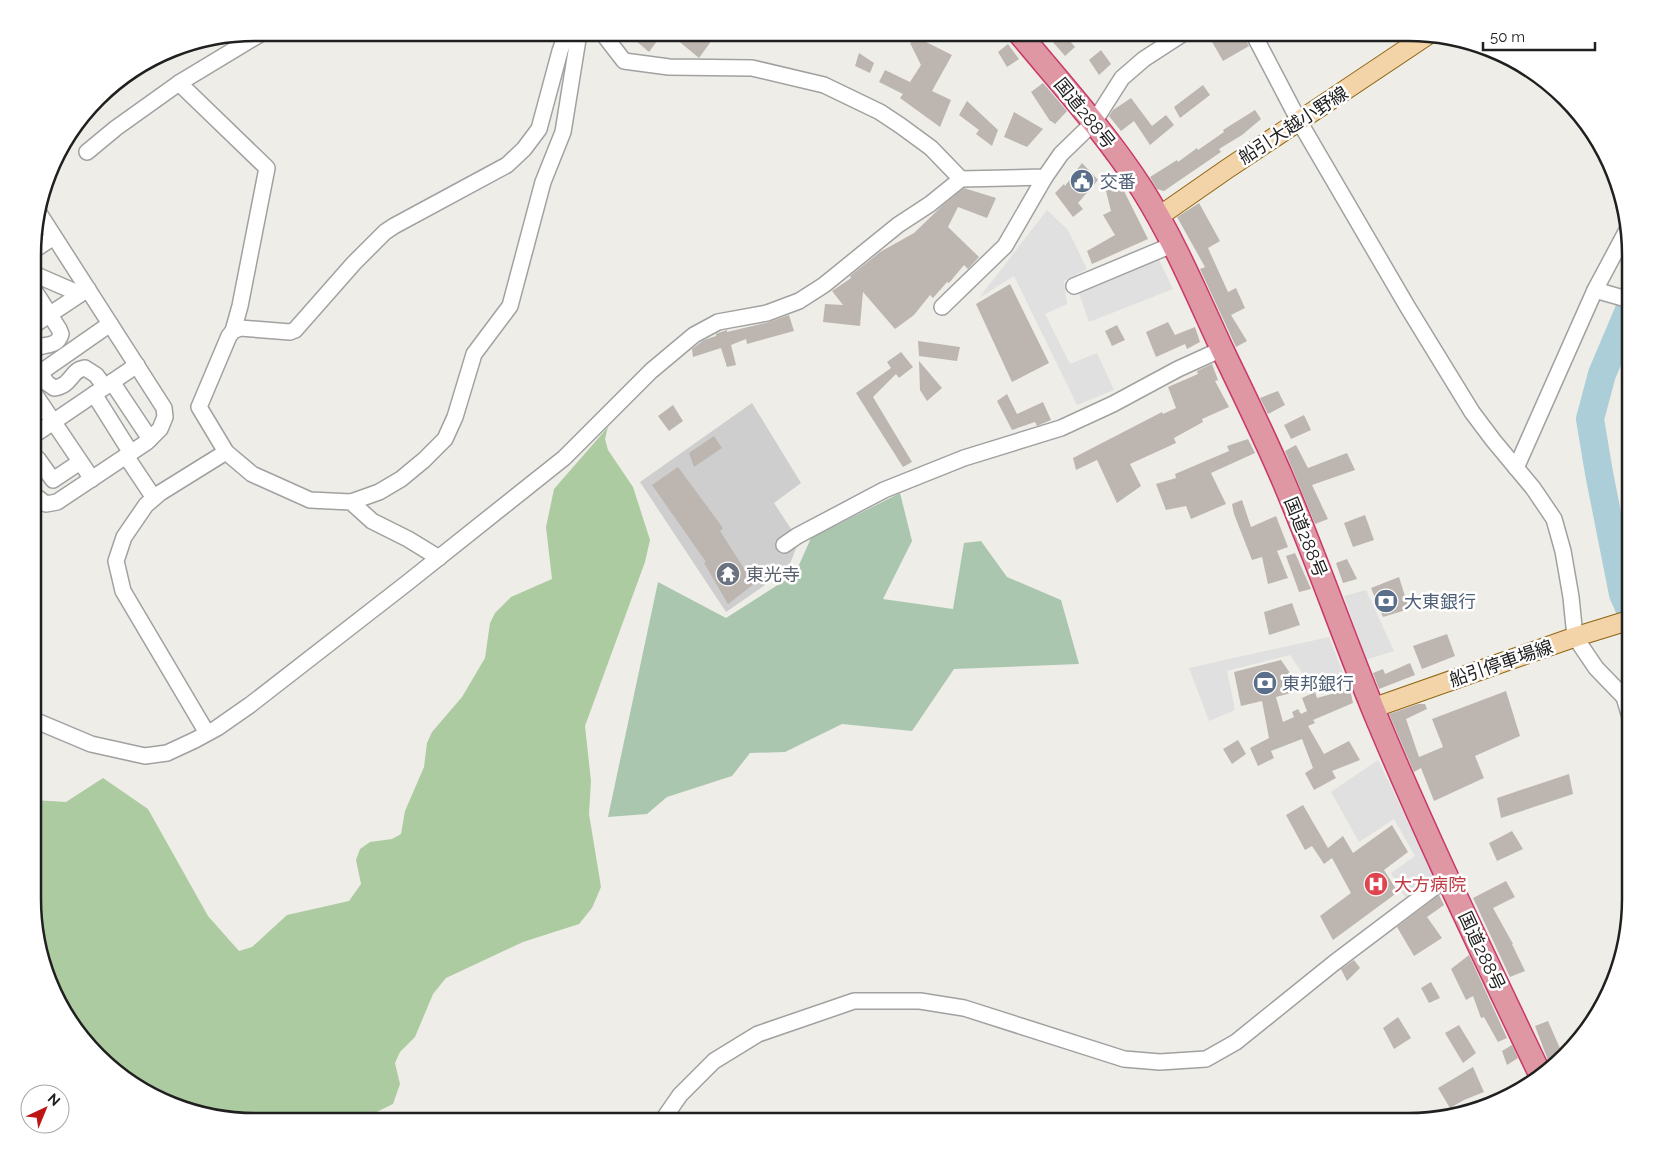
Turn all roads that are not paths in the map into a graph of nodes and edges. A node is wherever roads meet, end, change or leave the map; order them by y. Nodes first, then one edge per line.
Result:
1 (564, 41) edge
2 (578, 41) edge
3 (608, 41) edge
4 (1026, 41) edge
5 (1172, 41) edge
6 (1257, 41) edge
7 (246, 42) edge
8 (1417, 42) edge
9 (179, 83) junction
10 (1299, 121) junction
11 (1094, 122) junction
12 (87, 152) dead end
13 (1045, 177) junction
14 (961, 179) junction
15 (1158, 217) junction
16 (44, 221) edge
17 (54, 237) junction
18 (1621, 241) edge
19 (42, 243) edge
20 (1172, 245) junction
21 (41, 277) edge
22 (1074, 286) dead end
23 (1595, 290) junction
24 (84, 292) junction
25 (1622, 298) edge
26 (41, 301) edge
27 (942, 307) dead end
28 (50, 315) junction
29 (41, 321) edge
30 (110, 324) junction
31 (233, 331) junction
32 (41, 345) edge
33 (1222, 349) junction
34 (137, 365) junction
35 (41, 369) edge
36 (41, 377) edge
37 (103, 388) junction
38 (41, 403) edge
39 (125, 412) junction
40 (54, 422) junction
41 (41, 430) edge
42 (150, 439) junction
43 (226, 452) junction
44 (129, 454) junction
45 (80, 462) junction
46 (41, 463) edge
47 (1516, 468) junction
48 (92, 479) junction
49 (154, 498) junction
50 (41, 500) edge
51 (351, 502) junction
52 (784, 545) dead end
53 (438, 558) junction
54 (1622, 622) edge
55 (1584, 634) junction
56 (1622, 695) edge
57 (1372, 708) junction
58 (41, 723) edge
59 (207, 733) junction
60 (1448, 877) junction
61 (1537, 1069) edge
62 (668, 1113) edge

1 - 31 street
2 - 51 street
3 - 14 street
4 - 11 highway, 国道288号
5 - 11 street
6 - 10 street
7 - 9 street
8 - 10 main road, 船引大越小野線
9 - 12 street
9 - 31 street
10 - 15 main road, 船引大越小野線
10 - 47 street
11 - 13 street
11 - 15 highway, 国道288号
13 - 14 street
13 - 27 street
14 - 53 street
15 - 20 highway, 国道288号
16 - 17 street
17 - 19 street
17 - 24 street
18 - 23 street
20 - 22 street
20 - 33 highway, 国道288号
21 - 24 street
23 - 25 street
23 - 47 street
24 - 28 street
24 - 30 street
26 - 28 street
28 - 29 street
28 - 32 street
30 - 34 street
30 - 35 street
31 - 43 street
33 - 52 street
33 - 57 highway, 国道288号
34 - 37 street
34 - 42 street
36 - 37 street
37 - 39 street
37 - 39 street
37 - 40 street
38 - 40 street
39 - 42 street
39 - 44 street
40 - 41 street
40 - 45 street
42 - 44 street
43 - 49 street
43 - 51 street
44 - 48 street
44 - 49 street
45 - 46 street
45 - 48 street
47 - 55 street
48 - 50 street
49 - 59 street
51 - 53 street
53 - 59 street
54 - 55 main road, 船引停車場線
55 - 56 street
55 - 57 main road, 船引停車場線
57 - 60 highway, 国道288号
58 - 59 street
60 - 61 highway, 国道288号
60 - 62 street

